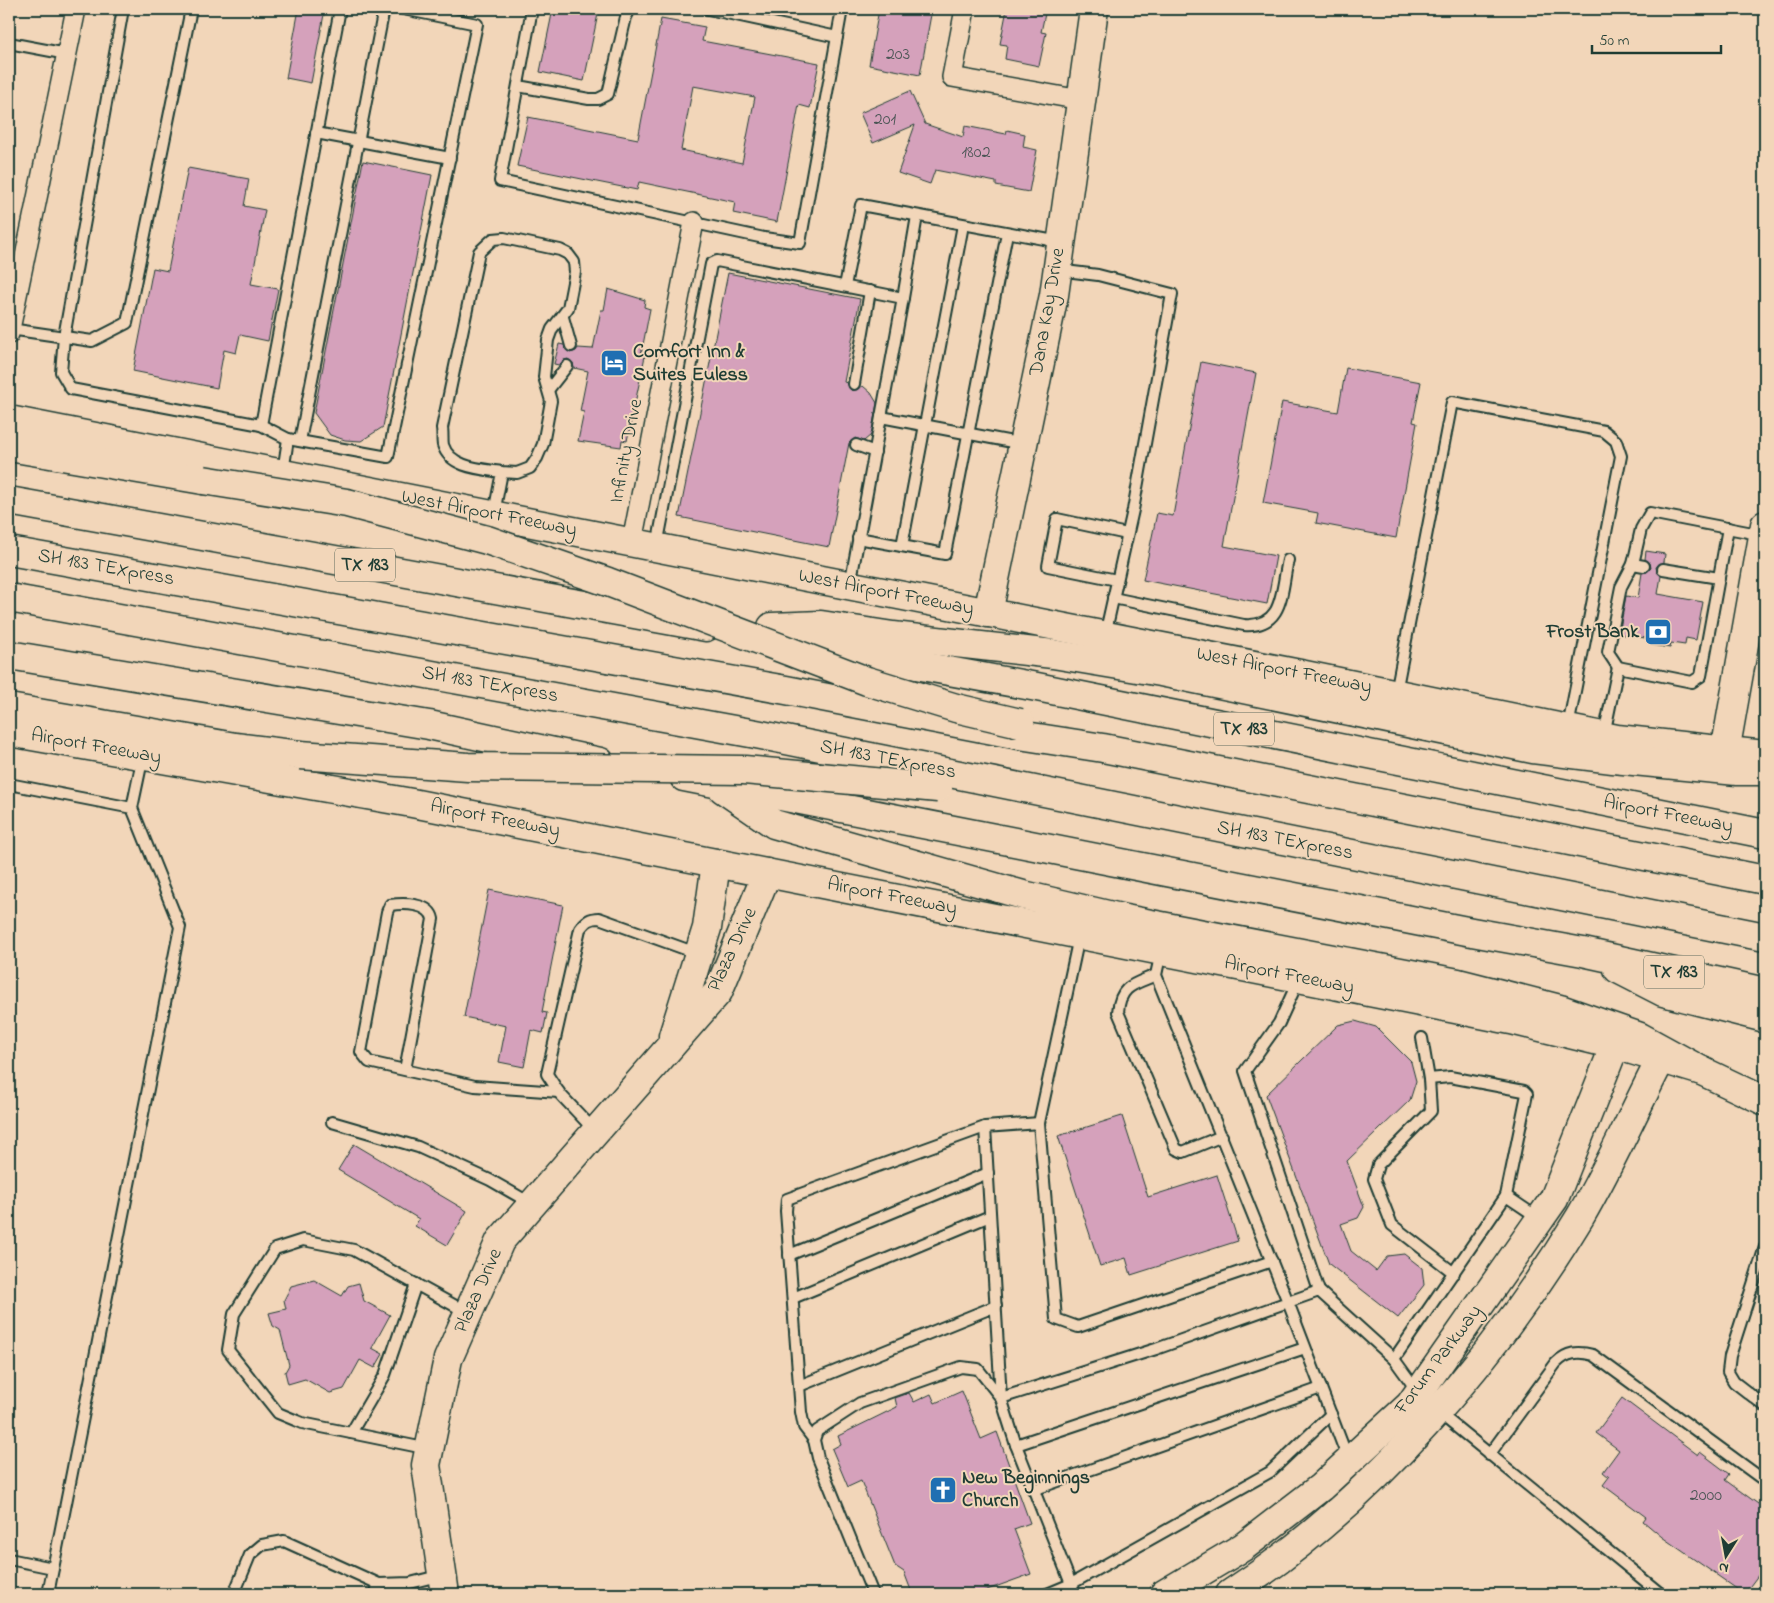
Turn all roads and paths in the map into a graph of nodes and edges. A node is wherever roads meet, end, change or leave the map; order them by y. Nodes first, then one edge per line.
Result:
1 (76, 9) edge
2 (123, 9) edge
3 (190, 9) edge
4 (340, 9) edge
5 (384, 9) edge
6 (403, 9) edge
7 (532, 9) edge
8 (630, 9) edge
9 (708, 9) edge
10 (842, 9) edge
11 (965, 9) edge
12 (1094, 9) edge
13 (837, 37) junction
14 (9, 43) edge
15 (67, 54) junction
16 (518, 86) junction
17 (1081, 100) junction
18 (316, 133) junction
19 (357, 140) junction
20 (450, 158) junction
21 (917, 216) junction
22 (694, 222) junction
23 (963, 224) junction
24 (1007, 233) junction
25 (1061, 243) junction
26 (1057, 270) junction
27 (15, 272) edge
28 (845, 286) junction
29 (870, 291) junction
30 (903, 298) junction
31 (563, 317) junction
32 (9, 332) edge
33 (64, 338) junction
34 (571, 346) dead end
35 (567, 366) dead end
36 (854, 384) dead end
37 (549, 389) junction
38 (881, 417) junction
39 (9, 420) edge
40 (261, 425) junction
41 (925, 425) junction
42 (969, 434) junction
43 (288, 439) junction
44 (300, 441) junction
45 (1023, 444) junction
46 (856, 445) dead end
47 (9, 447) edge
48 (875, 452) junction
49 (502, 472) junction
50 (283, 473) junction
51 (9, 501) edge
52 (493, 514) junction
53 (1728, 528) junction
54 (1764, 530) edge
55 (1127, 534) junction
56 (858, 538) junction
57 (644, 544) junction
58 (902, 546) junction
59 (9, 551) edge
60 (1288, 560) dead end
61 (1762, 562) edge
62 (1662, 569) dead end
63 (1719, 578) junction
64 (1117, 580) junction
65 (850, 586) junction
66 (9, 598) edge
67 (1113, 598) junction
68 (988, 613) junction
69 (722, 630) junction
70 (1105, 636) junction
71 (9, 655) edge
72 (1618, 667) junction
73 (1396, 693) junction
74 (9, 708) edge
75 (1019, 729) junction
76 (1568, 729) junction
77 (9, 732) edge
78 (1603, 736) junction
79 (1725, 752) junction
80 (143, 755) junction
81 (1765, 755) edge
82 (1765, 771) edge
83 (940, 779) junction
84 (713, 782) junction
85 (9, 784) edge
86 (132, 808) junction
87 (1765, 834) edge
88 (716, 863) junction
89 (768, 873) junction
90 (1765, 880) edge
91 (1080, 934) junction
92 (1765, 937) edge
93 (1583, 952) junction
94 (698, 954) junction
95 (1159, 963) junction
96 (1299, 978) junction
97 (1765, 992) edge
98 (1765, 1018) edge
99 (1422, 1038) dead end
100 (671, 1045) junction
101 (1615, 1045) junction
102 (1661, 1059) junction
103 (405, 1070) junction
104 (1702, 1071) junction
105 (1429, 1079) junction
106 (559, 1092) junction
107 (1765, 1100) edge
108 (332, 1122) dead end
109 (1039, 1122) junction
110 (985, 1127) junction
111 (596, 1131) junction
112 (1222, 1136) junction
113 (988, 1174) junction
114 (1506, 1196) junction
115 (533, 1204) junction
116 (990, 1216) junction
117 (1541, 1219) junction
118 (1566, 1236) junction
119 (1765, 1248) edge
120 (790, 1255) junction
121 (1272, 1261) junction
122 (1454, 1273) junction
123 (416, 1284) junction
124 (1319, 1291) junction
125 (792, 1298) junction
126 (1288, 1302) junction
127 (996, 1306) junction
128 (469, 1313) junction
129 (1305, 1348) junction
130 (1394, 1359) junction
131 (799, 1386) junction
132 (1321, 1388) junction
133 (1001, 1398) junction
134 (1428, 1402) junction
135 (1765, 1406) edge
136 (1331, 1414) junction
137 (351, 1433) junction
138 (814, 1440) junction
139 (1016, 1445) junction
140 (429, 1449) junction
141 (1489, 1455) junction
142 (1349, 1462) junction
143 (1765, 1480) edge
144 (1366, 1484) junction
145 (1033, 1490) junction
146 (1243, 1547) junction
147 (9, 1559) edge
148 (1216, 1564) junction
149 (53, 1568) junction
150 (379, 1584) junction
151 (1268, 1584) edge
152 (444, 1585) edge
153 (1073, 1589) edge
154 (1233, 1593) edge
155 (48, 1594) edge
156 (234, 1594) edge
157 (375, 1594) edge
158 (873, 1594) edge
159 (1047, 1594) edge
160 (1164, 1594) edge
161 (1662, 1594) edge

1 - 15 street
2 - 33 lane
3 - 33 lane
4 - 18 lane
5 - 19 lane
6 - 20 lane
7 - 16 lane
8 - 16 lane
9 - 13 lane
10 - 13 lane
11 - 17 street
12 - 17 main road, Dana Kay Drive
13 - 22 lane
14 - 15 lane
15 - 27 street
16 - 22 lane
17 - 25 main road, Dana Kay Drive
18 - 19 lane
18 - 40 lane
19 - 20 lane
19 - 44 lane
20 - 44 lane
21 - 23 lane
21 - 28 lane
21 - 30 lane
22 - 57 street, Infinity Drive
23 - 24 lane
23 - 41 lane
24 - 25 lane
24 - 42 lane
25 - 26 main road, Dana Kay Drive
26 - 45 main road, Dana Kay Drive
26 - 55 lane
27 - 32 street
28 - 29 lane
28 - 57 lane
29 - 30 lane
29 - 36 lane
30 - 38 lane
31 - 34 lane
31 - 37 lane
31 - 49 lane
32 - 33 lane
33 - 40 lane
35 - 37 lane
37 - 49 lane
38 - 41 lane
38 - 48 lane
39 - 50 main road, West Airport Freeway
40 - 43 lane
41 - 42 lane
41 - 58 lane
42 - 45 lane
42 - 58 lane
43 - 44 lane
43 - 50 lane
45 - 68 main road, Dana Kay Drive
46 - 48 lane
47 - 75 main road, bridge
48 - 56 lane
49 - 52 lane
50 - 52 main road, West Airport Freeway
51 - 69 main road, Airport Freeway / TX 183
52 - 57 main road, West Airport Freeway
53 - 54 lane
53 - 63 lane
53 - 72 lane
54 - 61 main road
55 - 64 lane
55 - 64 lane
56 - 58 lane
56 - 65 lane
57 - 65 main road, West Airport Freeway
59 - 75 main road, SH 183 TEXpress
60 - 67 lane
61 - 79 main road
62 - 63 lane
63 - 72 lane
64 - 67 lane
65 - 68 main road, West Airport Freeway
66 - 83 main road, SH 183 TEXpress
67 - 70 lane
68 - 70 main road, West Airport Freeway
69 - 82 main road
69 - 87 main road, Airport Freeway / TX 183
70 - 73 main road, West Airport Freeway
71 - 84 main road, TX 183
72 - 78 lane
73 - 76 main road, West Airport Freeway
73 - 76 lane
74 - 83 main road, bridge
75 - 90 main road
76 - 78 main road, West Airport Freeway
77 - 80 main road, Airport Freeway
78 - 79 main road, West Airport Freeway
79 - 81 main road, West Airport Freeway
80 - 86 lane
80 - 88 main road, Airport Freeway
83 - 92 main road, SH 183 TEXpress
84 - 93 main road, TX 183
84 - 104 main road
85 - 86 lane
86 - 149 lane
88 - 89 main road, Airport Freeway
88 - 94 main road, Plaza Drive
89 - 91 main road, Airport Freeway
89 - 100 main road, Plaza Drive
91 - 95 main road, Airport Freeway
91 - 109 lane
93 - 97 main road, TX 183
93 - 98 main road
94 - 100 main road, Plaza Drive
94 - 106 lane
95 - 96 main road, Airport Freeway
95 - 112 lane
95 - 112 lane
96 - 101 main road, Airport Freeway
96 - 124 lane
99 - 105 lane
100 - 111 main road, Plaza Drive
101 - 102 main road, Airport Freeway
101 - 117 main road, Forum Parkway
102 - 104 main road, Airport Freeway
102 - 118 main road, Forum Parkway
103 - 103 lane
103 - 106 lane
104 - 107 main road, Airport Freeway
105 - 114 lane
105 - 122 lane
106 - 111 lane
108 - 115 lane
109 - 110 lane
109 - 121 lane
110 - 113 lane
110 - 120 lane
111 - 115 main road, Plaza Drive
112 - 121 lane
113 - 116 lane
113 - 120 lane
114 - 117 lane
114 - 122 lane
115 - 128 main road, Plaza Drive
116 - 125 lane
116 - 127 lane
117 - 118 main road
117 - 134 main road, Forum Parkway
118 - 134 main road, Forum Parkway
119 - 135 lane
120 - 125 lane
121 - 126 lane
122 - 130 lane
123 - 128 lane
123 - 137 lane
123 - 137 lane
124 - 126 lane
124 - 130 lane
125 - 131 lane
126 - 129 lane
126 - 133 lane
127 - 131 lane
127 - 133 lane
128 - 140 main road, Plaza Drive
129 - 132 lane
129 - 139 lane
130 - 134 lane
131 - 138 lane
132 - 136 lane
132 - 145 lane
133 - 138 lane
133 - 139 lane
134 - 141 lane
134 - 142 main road, Forum Parkway
134 - 144 main road, Forum Parkway
136 - 142 lane
136 - 153 lane
137 - 140 lane
138 - 158 lane
139 - 145 lane
140 - 152 main road, Plaza Drive
141 - 143 lane
141 - 161 lane
142 - 144 main road
142 - 146 main road, Forum Parkway
144 - 151 main road, Forum Parkway
145 - 153 lane
146 - 148 main road, Forum Parkway
146 - 151 main road
147 - 149 lane
148 - 154 main road
148 - 160 main road, Forum Parkway
149 - 155 lane
150 - 152 lane
150 - 156 lane
150 - 157 lane
151 - 154 main road, Forum Parkway
153 - 159 lane

